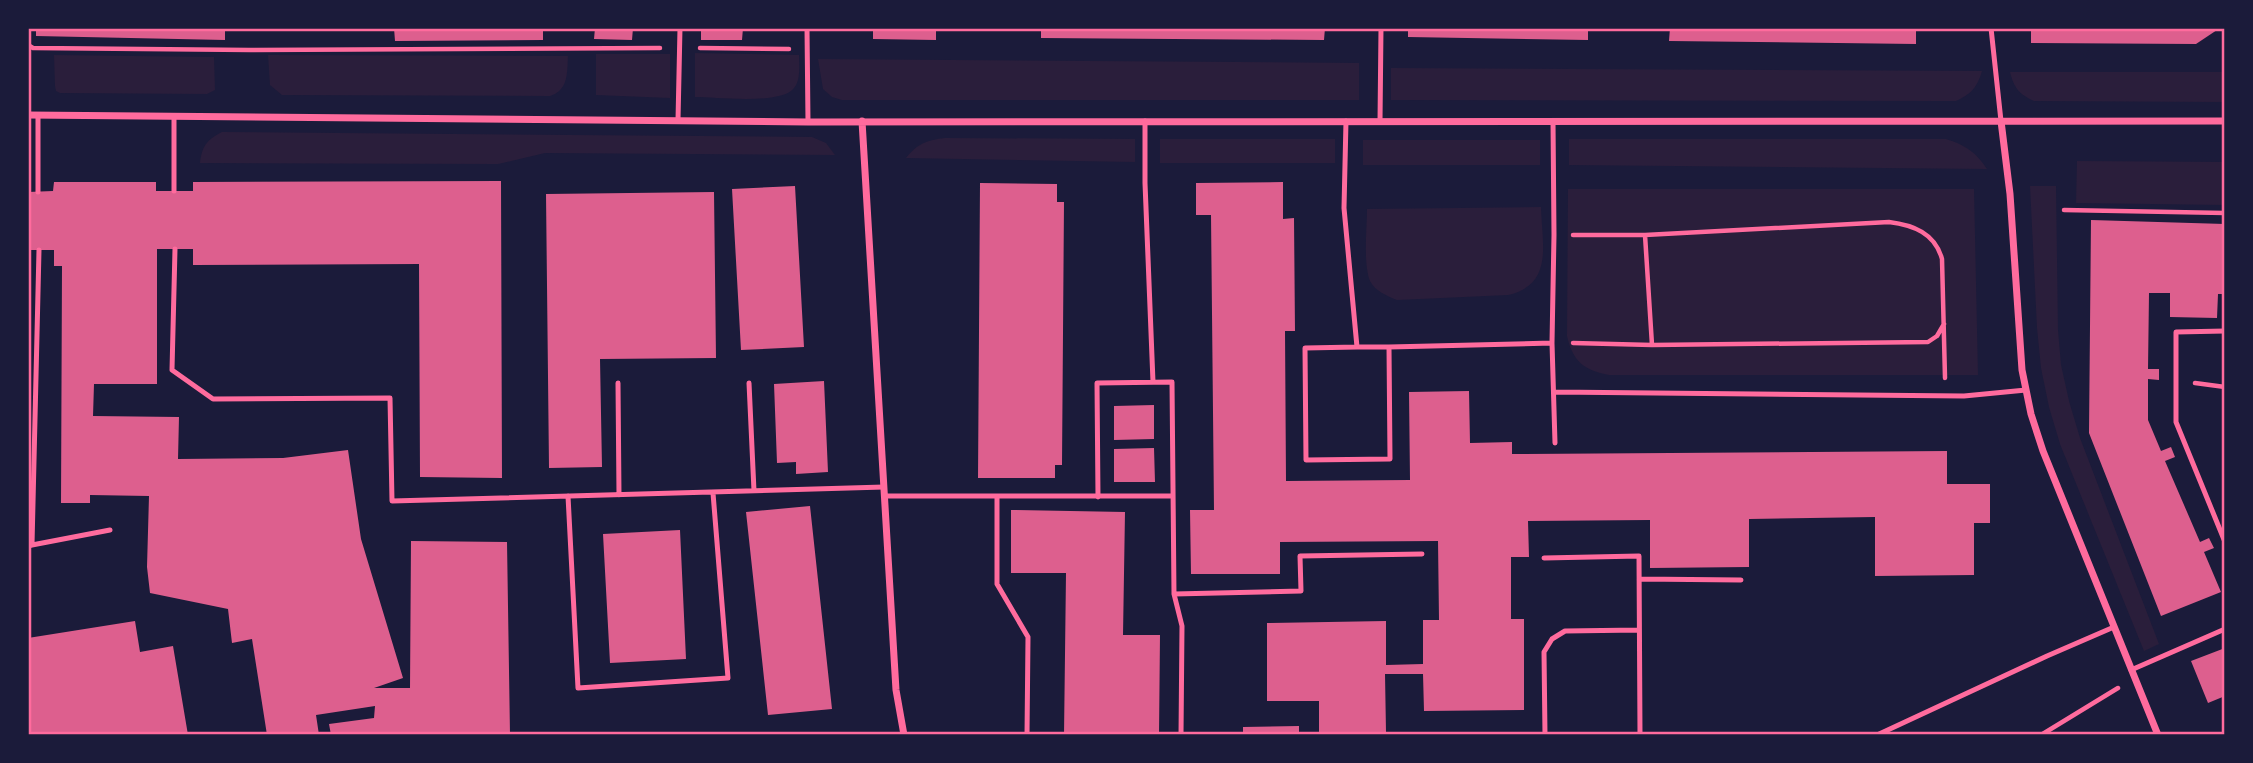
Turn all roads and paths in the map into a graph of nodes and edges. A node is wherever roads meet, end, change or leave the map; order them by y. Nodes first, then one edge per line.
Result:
1 (680, 28) edge
2 (807, 28) edge
3 (1381, 28) edge
4 (1991, 28) edge
5 (28, 45) edge
6 (678, 48) junction
7 (807, 49) junction
8 (28, 114) edge
9 (38, 115) junction
10 (174, 116) junction
11 (678, 120) junction
12 (862, 121) junction
13 (1145, 121) junction
14 (1346, 121) junction
15 (1380, 121) junction
16 (1553, 121) junction
17 (2001, 121) junction
18 (2225, 121) edge
19 (807, 122) junction
20 (174, 191) dead end
21 (38, 192) dead end
22 (2064, 210) dead end
23 (2225, 213) edge
24 (1554, 235) junction
25 (1645, 235) junction
26 (175, 249) dead end
27 (38, 250) dead end
28 (1945, 324) junction
29 (2225, 331) edge
30 (1552, 343) junction
31 (1652, 345) junction
32 (1357, 347) junction
33 (1389, 347) junction
34 (2176, 380) junction
35 (1153, 382) junction
36 (618, 383) dead end
37 (749, 383) dead end
38 (2225, 387) edge
39 (2026, 390) junction
40 (1554, 392) junction
41 (1946, 395) junction
42 (32, 414) edge
43 (1555, 443) dead end
44 (754, 491) junction
45 (884, 491) junction
46 (713, 492) junction
47 (619, 495) junction
48 (568, 496) junction
49 (997, 496) junction
50 (1174, 496) junction
51 (1098, 497) junction
52 (110, 530) dead end
53 (2225, 542) edge
54 (30, 545) edge
55 (1422, 554) dead end
56 (1544, 558) dead end
57 (1639, 579) junction
58 (1741, 579) dead end
59 (1174, 594) junction
60 (2114, 627) junction
61 (2225, 629) edge
62 (1639, 630) junction
63 (2131, 670) junction
64 (2111, 693) dead end
65 (904, 735) edge
66 (1027, 735) edge
67 (1181, 735) edge
68 (1545, 735) edge
69 (1640, 735) edge
70 (1877, 735) edge
71 (2041, 735) edge
72 (2158, 735) edge

1 - 6 lane
2 - 7 lane
3 - 15 lane
4 - 17 lane
5 - 6 path
6 - 7 path
6 - 11 lane
7 - 19 lane
8 - 9 street
9 - 10 street
9 - 21 lane
10 - 11 street
10 - 20 lane
11 - 19 street
12 - 13 street
12 - 19 street
12 - 45 street
13 - 14 street
13 - 35 lane
14 - 15 street
14 - 32 lane
15 - 16 street
16 - 17 street
16 - 24 lane
17 - 18 street
17 - 39 street
22 - 23 path
24 - 25 path
24 - 30 lane
25 - 28 path
25 - 31 path
26 - 48 lane
27 - 42 lane
28 - 31 path
28 - 41 path
29 - 34 lane
30 - 31 path
30 - 33 lane
30 - 40 lane
32 - 33 lane
32 - 33 lane
34 - 38 path
34 - 53 lane
35 - 50 lane
35 - 51 lane
36 - 47 lane
37 - 44 lane
39 - 41 lane
39 - 60 street
40 - 41 lane
40 - 43 lane
42 - 54 lane
44 - 45 lane
44 - 46 lane
45 - 49 lane
45 - 65 street
46 - 47 lane
46 - 48 lane
47 - 48 lane
49 - 51 lane
49 - 66 lane
50 - 51 lane
50 - 59 lane
52 - 54 lane
55 - 59 lane
56 - 57 lane
57 - 58 lane
57 - 62 lane
59 - 67 lane
60 - 63 street
60 - 70 lane
61 - 63 lane
62 - 68 lane
62 - 69 lane
63 - 72 street
64 - 71 path

